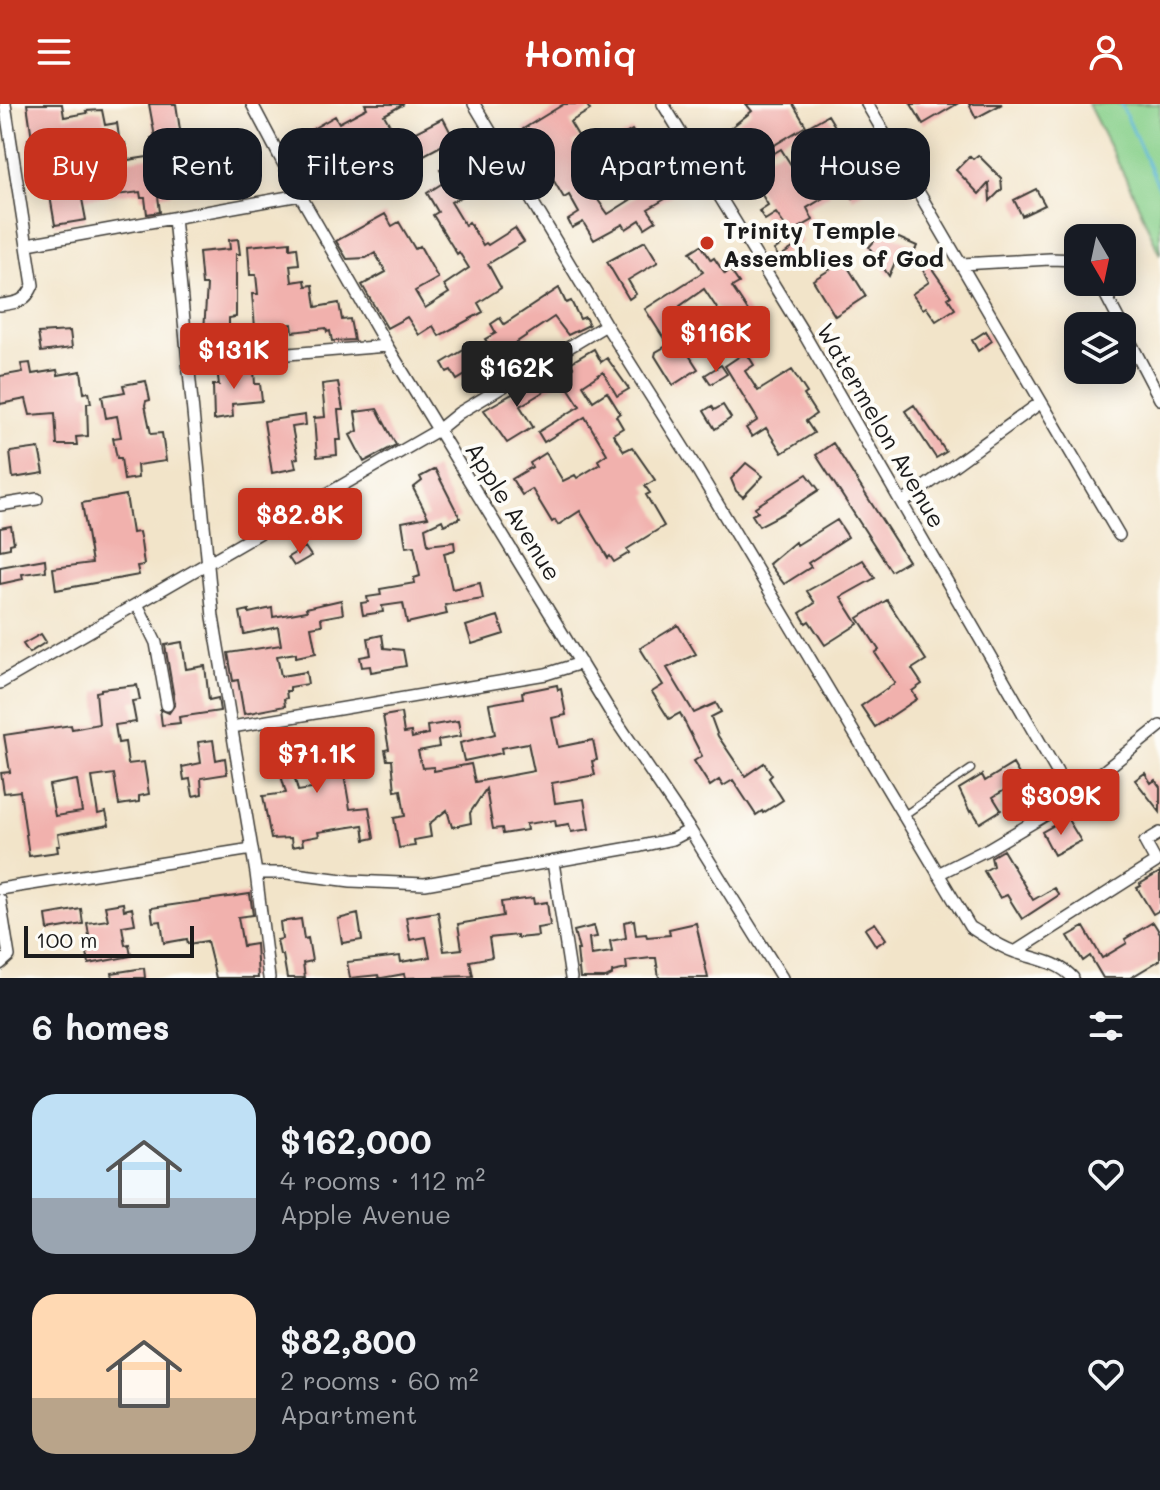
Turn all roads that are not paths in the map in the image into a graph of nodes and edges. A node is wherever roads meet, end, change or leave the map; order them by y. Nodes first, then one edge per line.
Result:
1 (252, 104) edge
2 (474, 104) edge
3 (663, 104) edge
4 (867, 104) edge
5 (4, 112) edge
6 (278, 153) edge
7 (278, 199) edge
8 (303, 200) edge
9 (174, 218) junction
10 (28, 244) junction
11 (1064, 260) edge
12 (962, 264) junction
13 (1106, 296) edge
14 (0, 305) edge
15 (606, 325) junction
16 (387, 346) junction
17 (239, 358) dead end
18 (1160, 399) edge
19 (1040, 403) junction
20 (438, 430) junction
21 (37, 499) dead end
22 (902, 503) junction
23 (0, 505) edge
24 (1119, 535) dead end
25 (208, 562) junction
26 (137, 604) junction
27 (581, 663) junction
28 (0, 683) edge
29 (167, 705) dead end
30 (1160, 726) edge
31 (232, 727) junction
32 (971, 769) dead end
33 (1057, 772) dead end
34 (903, 816) junction
35 (690, 830) junction
36 (1160, 833) edge
37 (252, 849) junction
38 (553, 862) junction
39 (256, 873) junction
40 (938, 874) junction
41 (0, 889) edge
42 (0, 900) edge
43 (1015, 952) junction
44 (0, 964) edge
45 (269, 978) edge
46 (571, 978) edge
47 (782, 978) edge
48 (1073, 978) edge

1 - 6 street, Apple Avenue
2 - 15 street
3 - 22 street, Watermelon Avenue
4 - 12 street
5 - 10 street
7 - 9 street
8 - 16 street, Apple Avenue
9 - 10 street
9 - 25 street
10 - 14 street
11 - 12 street
12 - 19 street
13 - 18 street
15 - 20 street
15 - 34 street
16 - 17 street
16 - 20 street, Apple Avenue
19 - 22 street
19 - 24 street
20 - 25 street
20 - 27 street, Apple Avenue
21 - 23 street
22 - 33 street, Watermelon Avenue
25 - 26 street
25 - 31 street
26 - 28 street
26 - 29 street
27 - 31 street
27 - 35 street, Apple Avenue
30 - 40 street
31 - 37 street
32 - 34 lane
34 - 40 street
35 - 38 street
35 - 47 street, Apple Avenue
36 - 43 street
37 - 39 street
37 - 41 street
38 - 39 street
38 - 46 street
39 - 45 street
40 - 43 street
42 - 44 street
43 - 48 street

